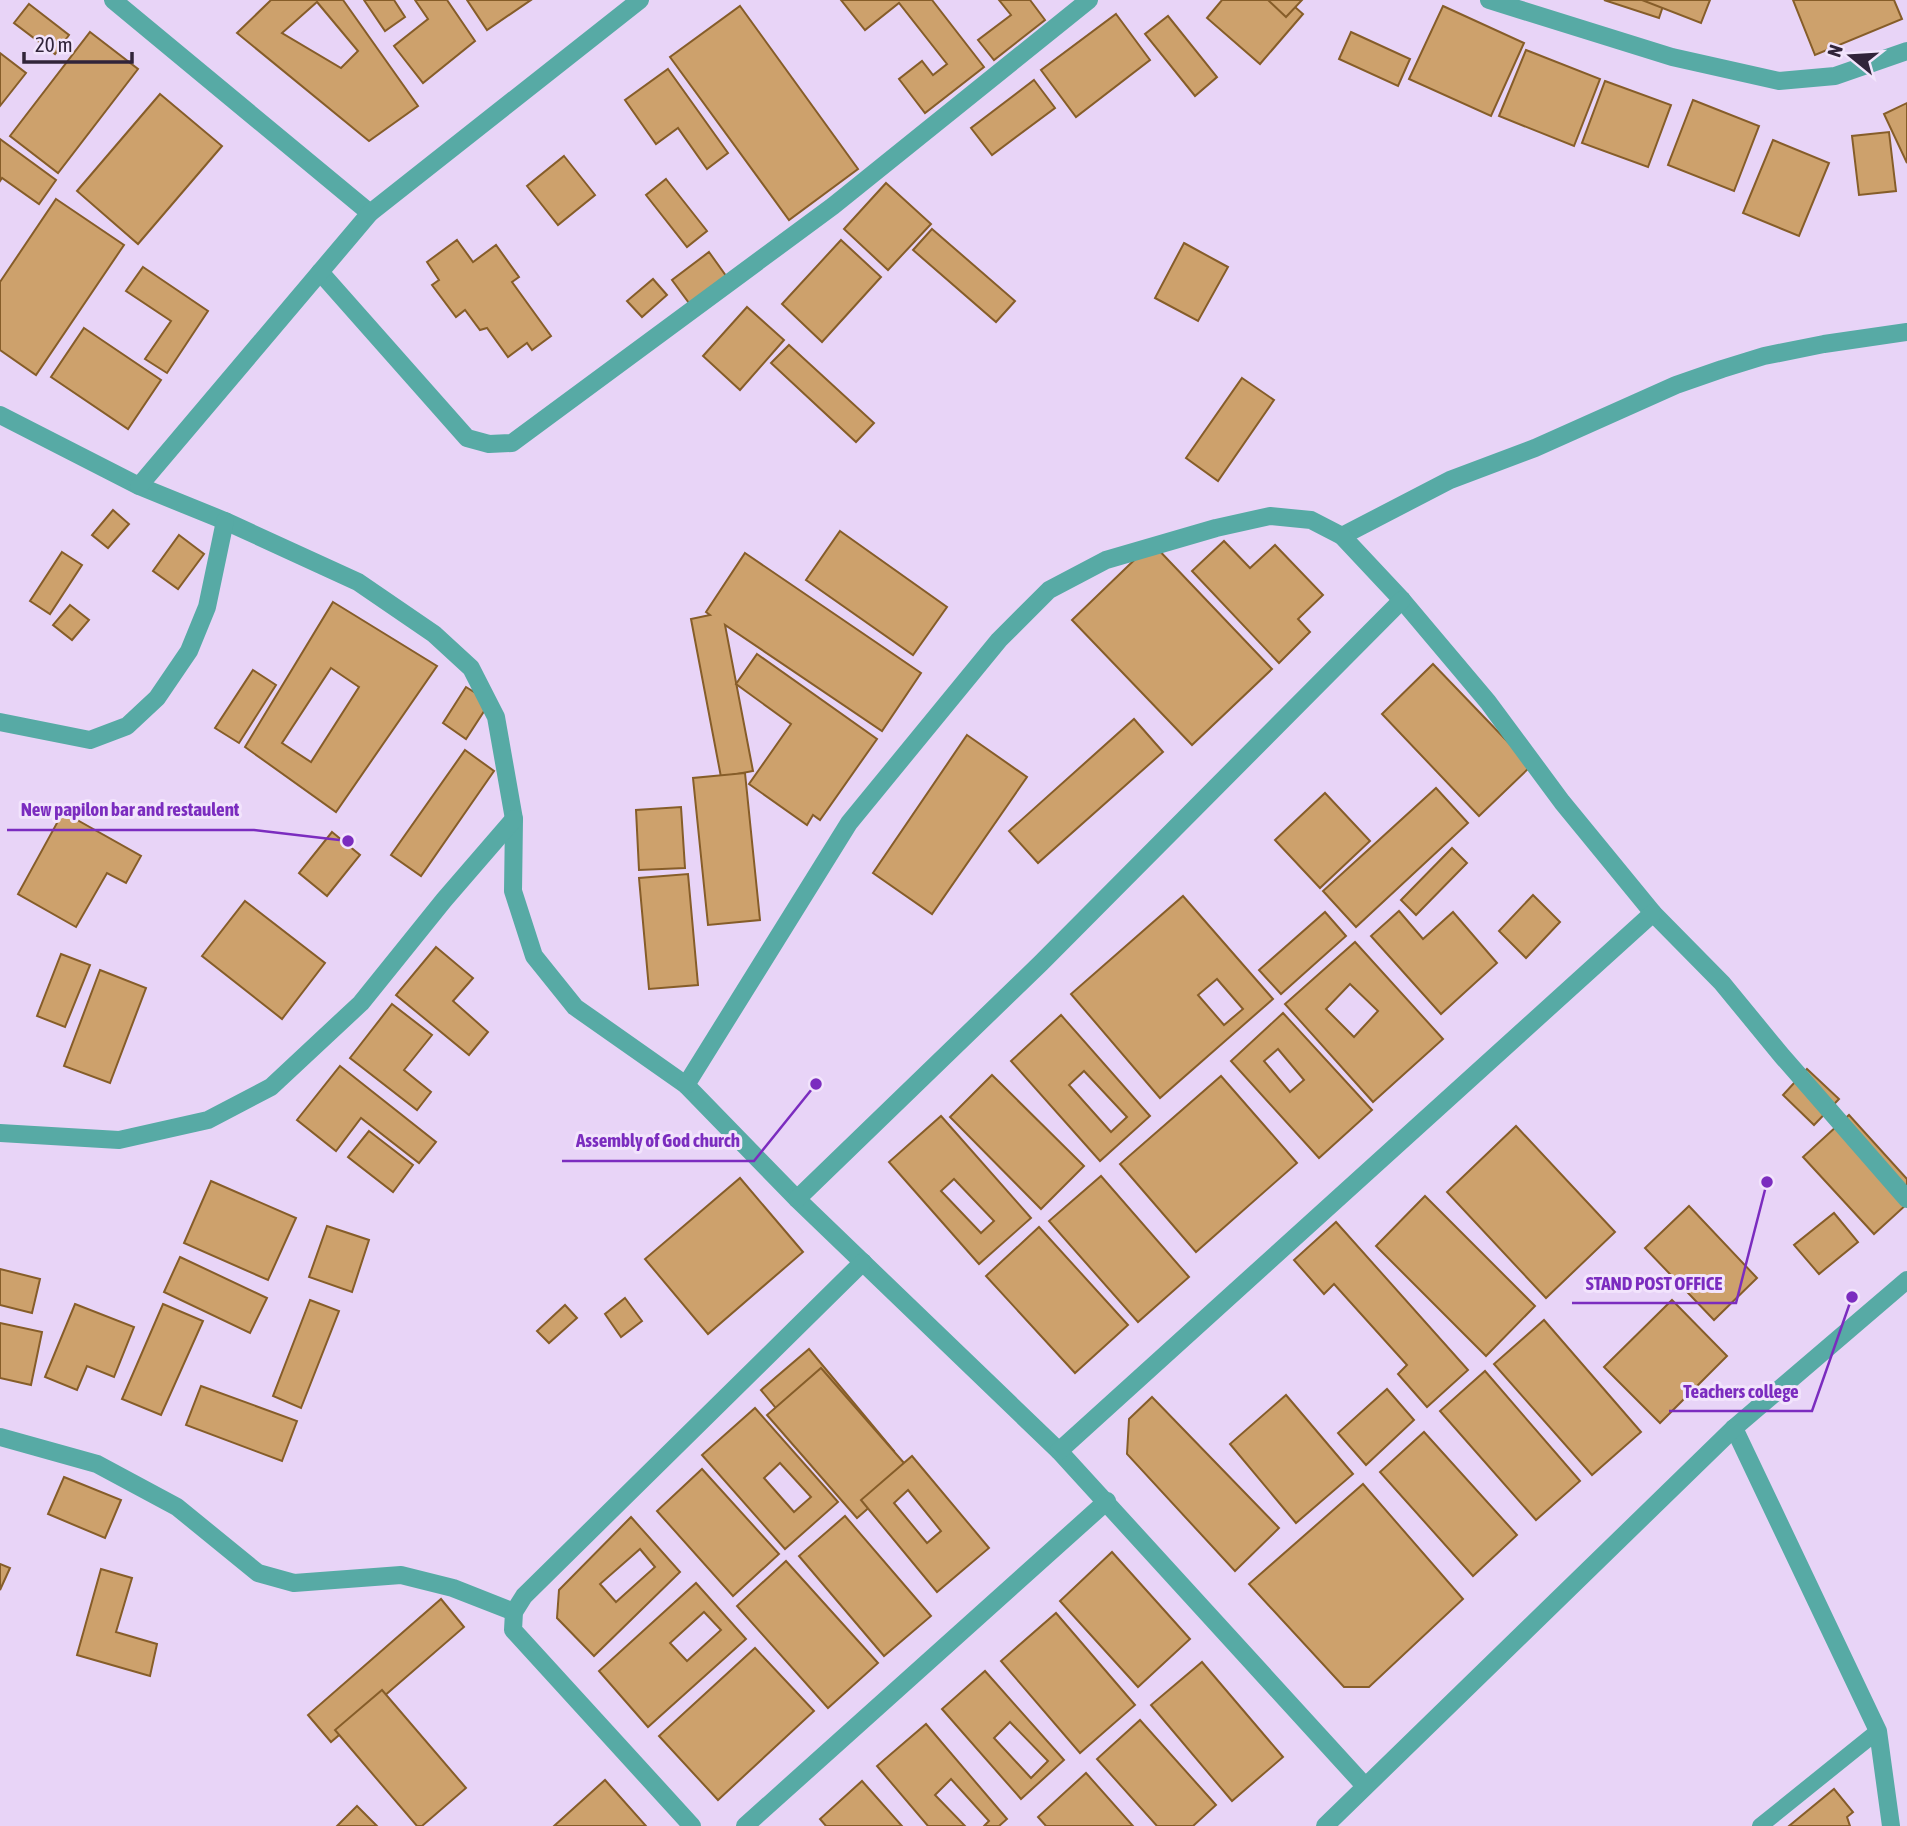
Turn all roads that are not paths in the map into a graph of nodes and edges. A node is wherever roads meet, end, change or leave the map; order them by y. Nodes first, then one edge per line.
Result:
1 (113, 0) edge
2 (640, 0) edge
3 (1089, 0) edge
4 (1489, 0) edge
5 (1907, 51) edge
6 (370, 213) junction
7 (320, 272) junction
8 (1907, 332) edge
9 (0, 415) edge
10 (139, 486) junction
11 (225, 521) junction
12 (1342, 536) junction
13 (1402, 600) junction
14 (0, 722) edge
15 (514, 819) junction
16 (1653, 913) junction
17 (686, 1085) junction
18 (0, 1133) edge
19 (797, 1199) junction
20 (1907, 1199) edge
21 (863, 1262) junction
22 (1907, 1280) edge
23 (1734, 1428) junction
24 (0, 1437) edge
25 (1059, 1451) junction
26 (1107, 1501) junction
27 (514, 1612) junction
28 (1878, 1731) junction
29 (1365, 1786) junction
30 (692, 1826) edge
31 (745, 1826) edge
32 (1325, 1826) edge
33 (1760, 1826) edge
34 (1891, 1826) edge

1 - 6 street
2 - 6 street
3 - 7 street
4 - 5 street
6 - 7 street
7 - 10 street
8 - 12 street
9 - 10 street
10 - 11 street
11 - 14 street
11 - 15 street
12 - 13 street
12 - 17 street
13 - 16 street
13 - 19 street
15 - 17 street
15 - 18 street
16 - 20 street
16 - 25 street
17 - 19 street
19 - 21 street
21 - 25 street
21 - 27 street
22 - 23 street
23 - 28 street
23 - 29 street
24 - 27 street
25 - 26 street
26 - 29 street
26 - 31 street
27 - 30 street
28 - 33 lane
28 - 34 street
29 - 32 street

